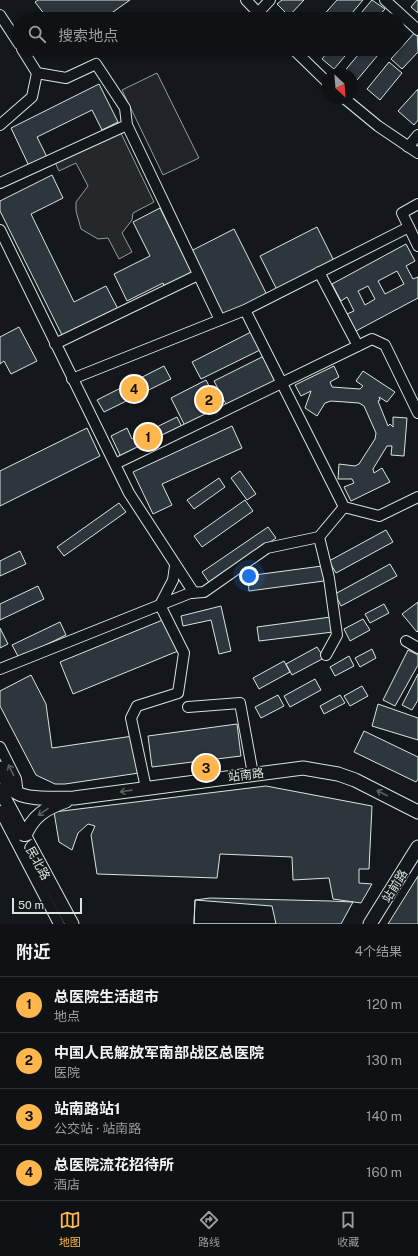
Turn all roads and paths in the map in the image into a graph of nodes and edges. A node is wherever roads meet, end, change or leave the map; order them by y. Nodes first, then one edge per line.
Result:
1 (246, 0) edge
2 (270, 0) edge
3 (385, 0) edge
4 (257, 12) edge
5 (263, 12) edge
6 (398, 12) edge
7 (0, 15) edge
8 (406, 19) edge
9 (418, 30) edge
10 (12, 33) edge
11 (26, 56) edge
12 (300, 56) edge
13 (37, 73) junction
14 (322, 77) edge
15 (351, 104) edge
16 (0, 125) edge
17 (127, 125) junction
18 (418, 135) edge
19 (408, 147) junction
20 (418, 154) edge
21 (0, 184) edge
22 (418, 204) edge
23 (409, 227) junction
24 (0, 230) edge
25 (418, 246) edge
26 (319, 272) junction
27 (198, 275) junction
28 (245, 310) junction
29 (220, 320) junction
30 (55, 344) junction
31 (358, 346) junction
32 (72, 379) junction
33 (282, 383) junction
34 (418, 413) edge
35 (115, 464) junction
36 (418, 497) edge
37 (344, 507) junction
38 (319, 537) junction
39 (175, 566) junction
40 (194, 593) junction
41 (160, 605) junction
42 (406, 641) dead end
43 (418, 648) edge
44 (326, 655) dead end
45 (0, 669) edge
46 (188, 707) dead end
47 (0, 748) edge
48 (0, 768) edge
49 (253, 774) junction
50 (146, 788) junction
51 (0, 790) edge
52 (18, 794) junction
53 (74, 798) junction
54 (0, 811) edge
55 (417, 812) edge
56 (24, 838) junction
57 (418, 847) edge
58 (56, 907) junction
59 (59, 924) edge
60 (72, 924) edge
61 (370, 924) edge

1 - 4 street
2 - 5 street
3 - 6 street
7 - 10 street
8 - 9 street
11 - 13 street
12 - 14 street
13 - 16 street
13 - 17 street
15 - 19 street
17 - 21 street
17 - 27 street
18 - 19 street
19 - 20 street
22 - 23 street
23 - 25 street
23 - 26 street
24 - 30 street
26 - 28 street
26 - 31 street
27 - 29 street
27 - 30 street
28 - 29 street
28 - 33 street
29 - 32 street
30 - 32 street
31 - 33 street
31 - 34 street
32 - 35 street
33 - 35 street
33 - 37 street
35 - 39 street
36 - 37 street
37 - 38 street
38 - 40 street
38 - 44 street
39 - 40 street
39 - 41 street
40 - 41 street
41 - 45 street
41 - 50 street
42 - 43 street
46 - 49 street
52 -> 47 street
48 - 52 main road
49 - 50 main road, 站南路
55 -> 49 main road, 站南路
50 -> 53 main road, 站南路
51 - 56 main road, 人民北路
52 - 53 main road, 站南路
53 -> 56 main road
54 - 58 street
56 - 58 main road, 人民北路
57 - 61 main road, 站前路
58 - 59 street
58 - 60 main road, 人民北路

